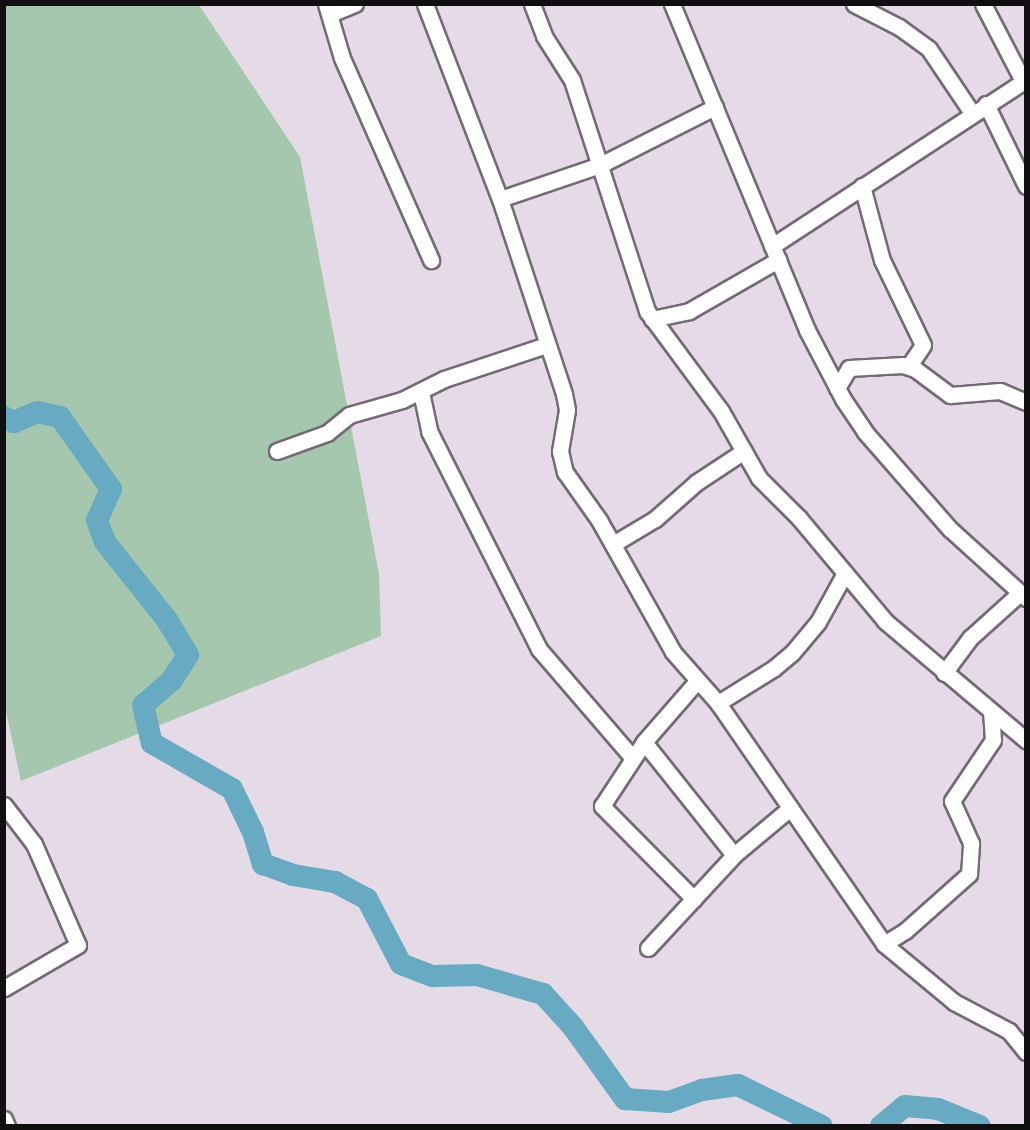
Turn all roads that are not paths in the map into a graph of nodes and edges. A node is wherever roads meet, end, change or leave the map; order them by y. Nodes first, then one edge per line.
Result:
1 (355, 4) edge
2 (425, 4) edge
3 (532, 4) edge
4 (672, 4) edge
5 (854, 4) edge
6 (983, 4) edge
7 (328, 9) edge
8 (1024, 80) edge
9 (986, 104) junction
10 (715, 107) junction
11 (972, 113) junction
12 (600, 165) junction
13 (862, 186) junction
14 (1026, 186) edge
15 (500, 199) junction
16 (775, 253) junction
17 (431, 260) dead end
18 (652, 319) junction
19 (546, 345) junction
20 (909, 366) junction
21 (837, 388) junction
22 (421, 392) junction
23 (1026, 402) edge
24 (277, 451) dead end
25 (744, 452) junction
26 (613, 544) junction
27 (845, 573) junction
28 (1023, 596) edge
29 (944, 673) junction
30 (697, 681) junction
31 (718, 703) junction
32 (991, 712) junction
33 (1026, 740) edge
34 (644, 742) junction
35 (632, 758) junction
36 (4, 806) edge
37 (789, 809) junction
38 (734, 855) junction
39 (694, 898) junction
40 (884, 944) junction
41 (648, 948) dead end
42 (4, 988) edge
43 (1026, 1052) edge
44 (4, 1119) edge
45 (7, 1125) edge

1 - 7 street
2 - 15 street
3 - 12 street
4 - 10 street
5 - 11 street
6 - 8 street
7 - 17 street
8 - 9 street
9 - 11 street
9 - 14 street
10 - 12 street
10 - 16 street
11 - 13 street
12 - 15 street
12 - 18 street
13 - 16 street
13 - 20 street
15 - 19 street
16 - 18 street
16 - 21 street
18 - 25 street
19 - 22 street
19 - 26 street
20 - 21 street
20 - 23 street
21 - 28 street
22 - 24 street
22 - 35 street
25 - 26 street
25 - 27 street
26 - 30 street
27 - 29 street
27 - 31 street
28 - 29 street
29 - 32 street
30 - 31 street
30 - 34 street
31 - 37 street
32 - 33 street
32 - 40 street
34 - 35 street
34 - 38 street
35 - 39 street
36 - 42 street
37 - 38 street
37 - 40 street
38 - 39 street
39 - 41 street
40 - 43 street
44 - 45 street

